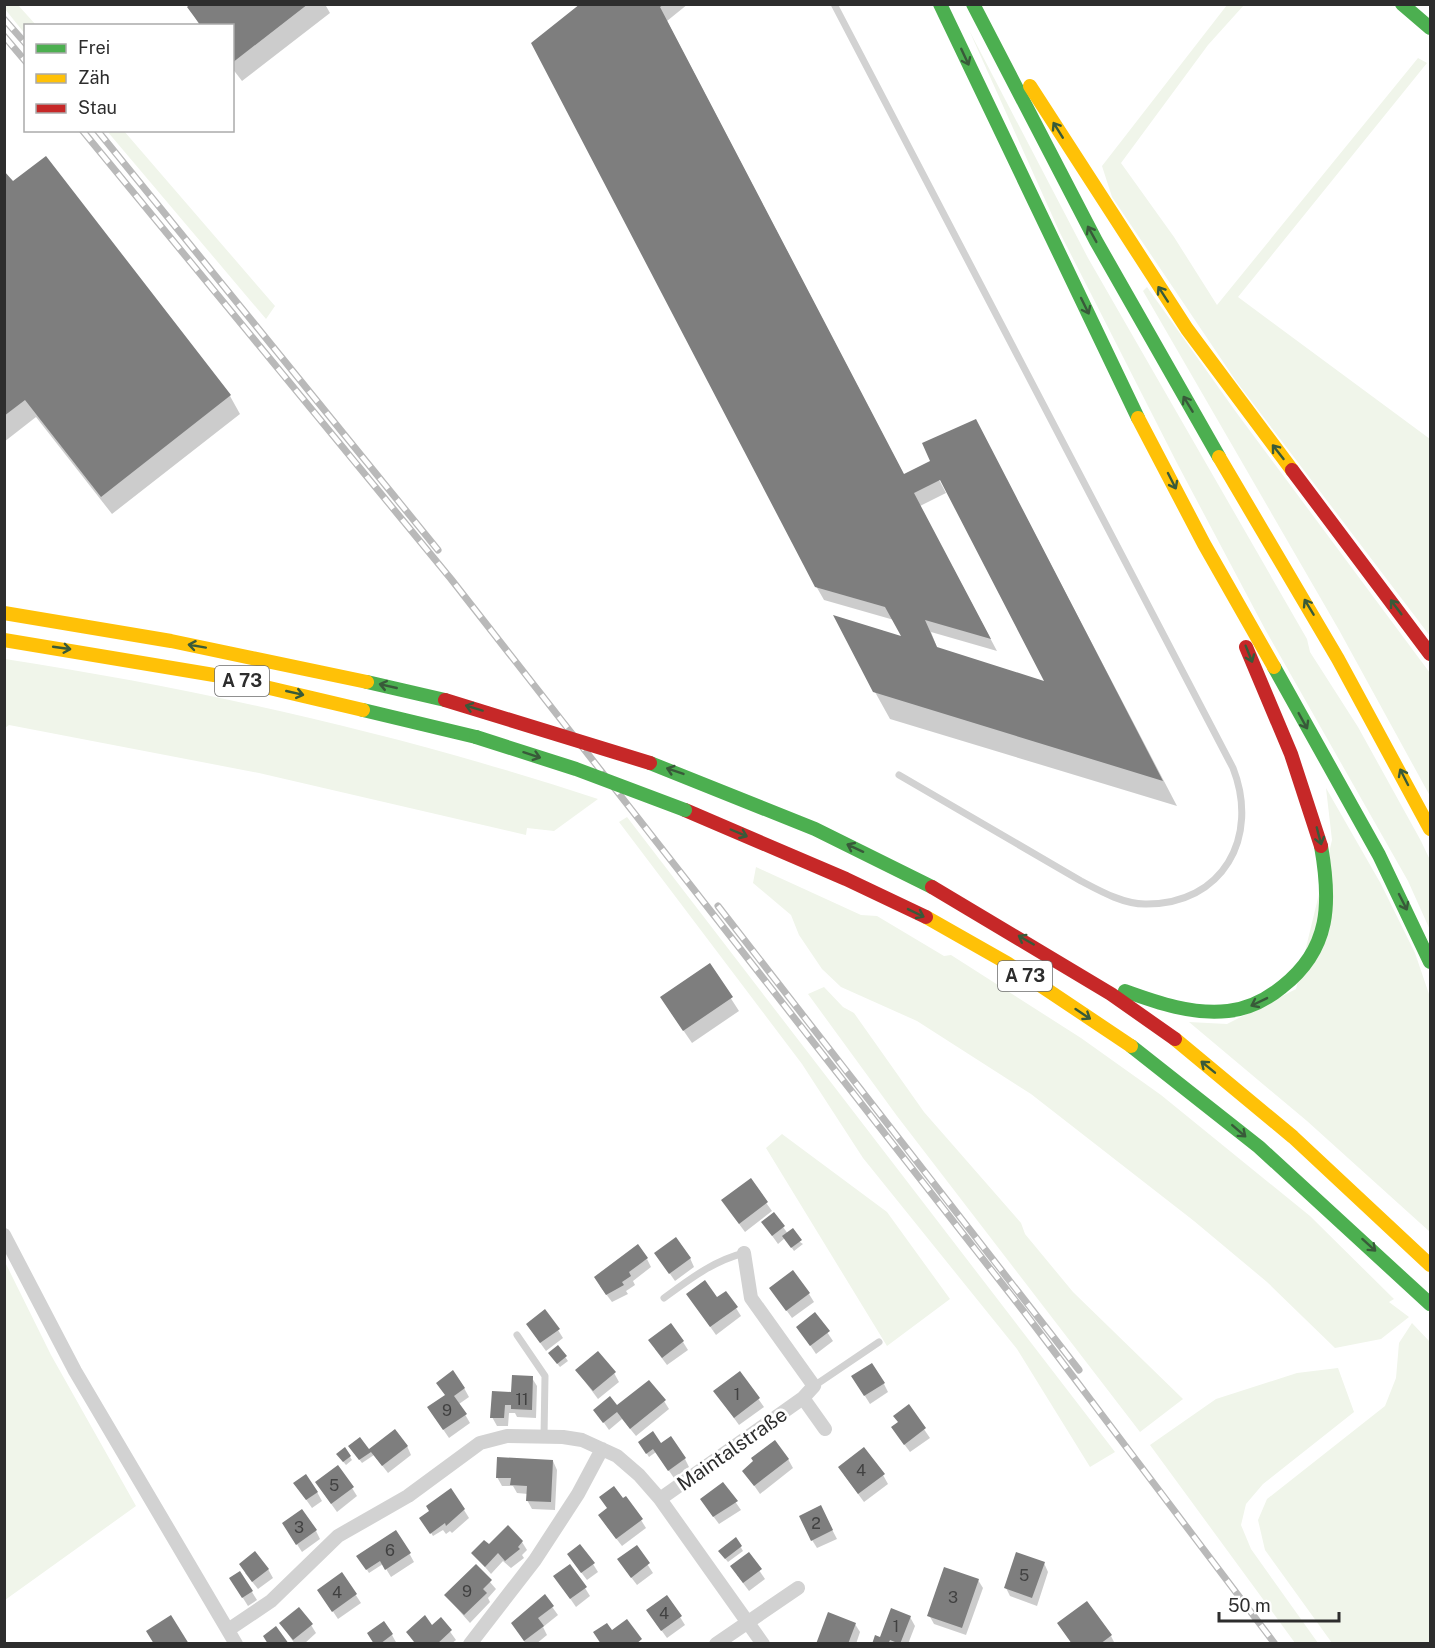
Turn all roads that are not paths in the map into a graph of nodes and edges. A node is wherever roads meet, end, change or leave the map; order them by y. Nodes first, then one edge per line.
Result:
1 (834, 4) edge
2 (940, 4) edge
3 (974, 4) edge
4 (1402, 4) edge
5 (1431, 28) edge
6 (1203, 542) junction
7 (4, 613) edge
8 (4, 640) edge
9 (1431, 654) edge
10 (900, 775) dead end
11 (1431, 829) edge
12 (1431, 962) edge
13 (1076, 972) junction
14 (4, 1235) edge
15 (744, 1253) joint
16 (1431, 1265) edge
17 (664, 1298) dead end
18 (1431, 1304) edge
19 (517, 1335) dead end
20 (879, 1342) dead end
21 (814, 1386) junction
22 (803, 1398) junction
23 (825, 1429) dead end
24 (544, 1437) junction
25 (602, 1449) junction
26 (660, 1499) junction
27 (798, 1588) dead end
28 (747, 1622) junction
29 (228, 1630) junction
30 (236, 1644) edge
31 (470, 1644) edge
32 (716, 1644) edge
33 (763, 1644) edge

1 - 10 lane
2 -> 6 main road
9 -> 3 main road
11 -> 3 main road
4 - 5 main road
6 -> 12 main road
6 -> 13 main road
13 -> 7 main road, A 73, bridge
8 -> 18 main road, A 73, bridge
16 -> 13 main road, A 73
14 - 29 street
15 - 17 lane
15 - 21 street
19 - 24 lane
20 - 21 lane
21 - 22 street, Maintalstraße
22 - 23 street, Maintalstraße
22 - 26 street, Maintalstraße
24 - 25 street
24 - 29 street
25 - 26 street
25 - 31 street
26 - 28 street
27 - 28 street
28 - 32 street
28 - 33 street
29 - 30 street

